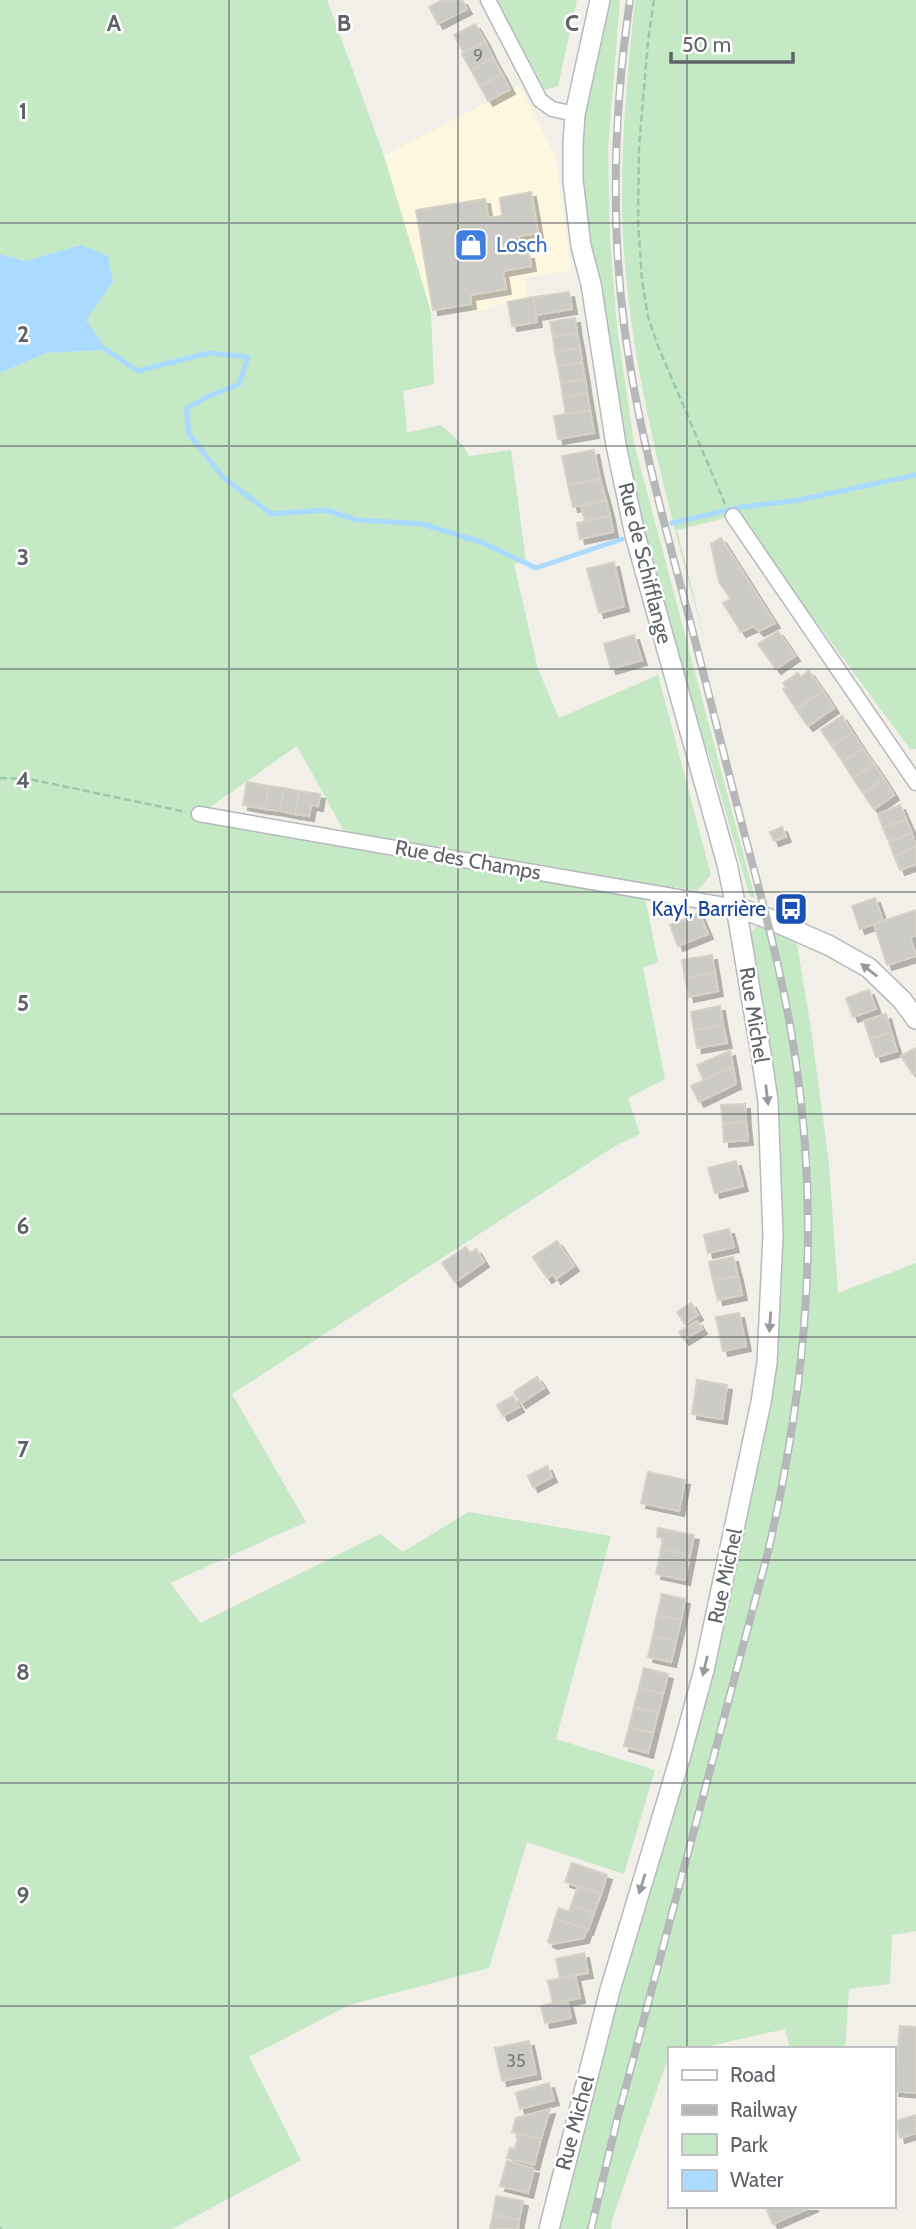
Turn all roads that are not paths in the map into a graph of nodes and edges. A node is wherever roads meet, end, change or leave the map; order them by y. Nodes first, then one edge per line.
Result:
1 (488, 0) edge
2 (600, 0) edge
3 (575, 114) junction
4 (729, 510) road end
5 (916, 783) edge
6 (199, 814) road end
7 (736, 907) junction
8 (916, 1019) edge
9 (549, 2229) edge

1 - 3 street
2 - 3 main road, Rue de Schifflange
3 - 7 main road, Rue de Schifflange
4 - 5 street
6 - 7 street, Rue des Champs
8 -> 7 main road
7 -> 9 main road, Rue Michel

